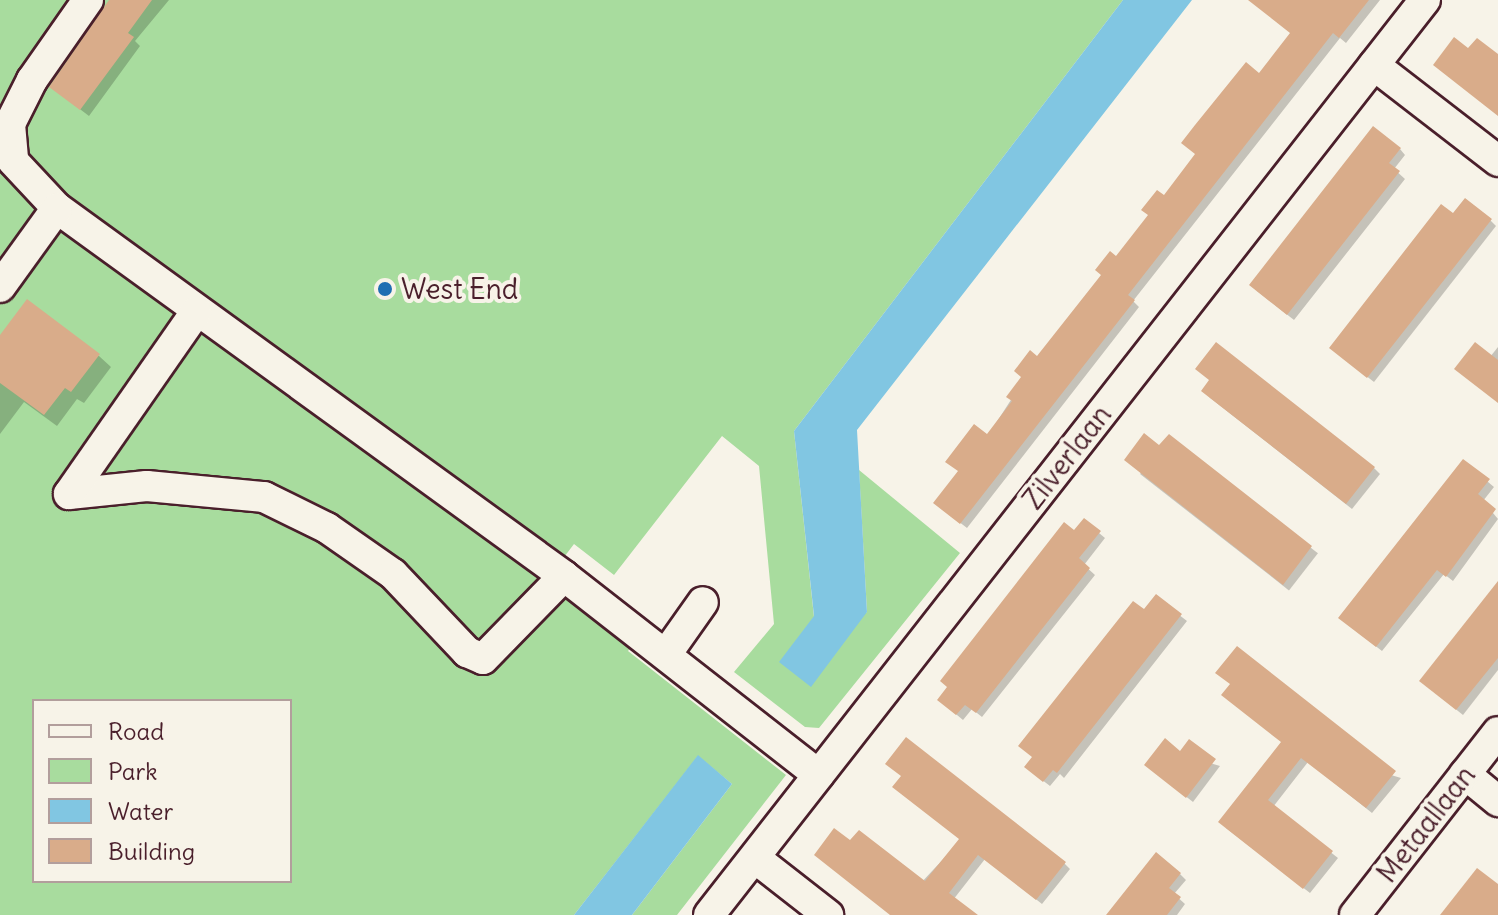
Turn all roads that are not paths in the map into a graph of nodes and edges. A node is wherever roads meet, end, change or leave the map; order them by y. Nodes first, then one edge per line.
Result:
1 (88, 0) edge
2 (1425, 0) edge
3 (1374, 65) junction
4 (1498, 161) edge
5 (57, 208) junction
6 (0, 287) edge
7 (196, 312) junction
8 (564, 576) junction
9 (703, 602) dead end
10 (667, 653) junction
11 (1498, 732) edge
12 (1465, 774) junction
13 (819, 775) junction
14 (1498, 801) edge
15 (755, 858) junction
16 (709, 915) edge
17 (828, 915) edge
18 (1355, 915) edge

1 - 5 street
2 - 3 street, Zilverlaan
3 - 4 street
3 - 13 street, Zilverlaan
5 - 6 street
5 - 7 street
7 - 8 street
7 - 8 street
8 - 10 street
9 - 10 street
10 - 13 street
11 - 12 street, Metaallaan
12 - 14 street
12 - 18 street, Metaallaan
13 - 15 street, Zilverlaan
15 - 16 street, Zilverlaan
15 - 17 street

